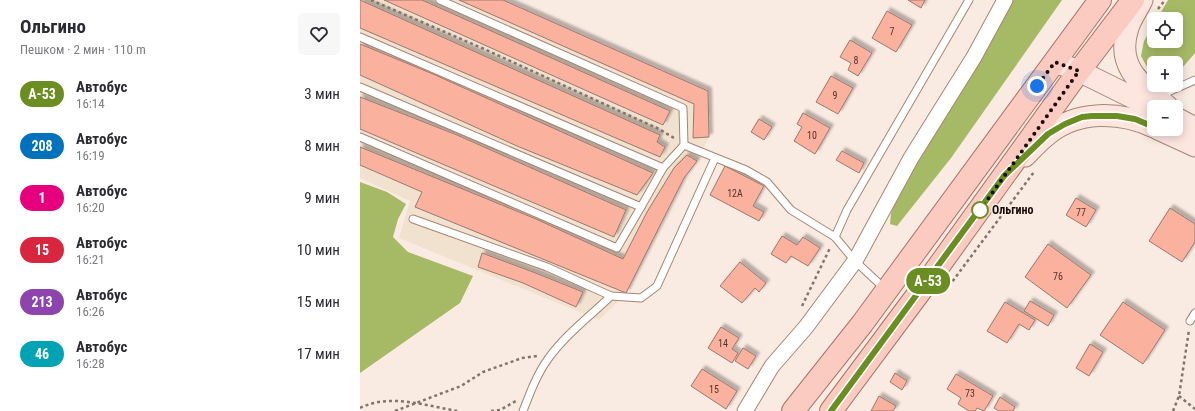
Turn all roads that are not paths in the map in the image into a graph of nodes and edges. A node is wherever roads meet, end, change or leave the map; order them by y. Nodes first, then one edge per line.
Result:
1 (440, 0) edge
2 (969, 0) edge
3 (1005, 0) edge
4 (1100, 0) edge
5 (1133, 0) edge
6 (1142, 0) edge
7 (360, 37) edge
8 (1055, 62) junction
9 (1079, 71) junction
10 (1195, 80) edge
11 (360, 87) edge
12 (1150, 100) edge
13 (1156, 100) edge
14 (1166, 100) edge
15 (1147, 124) edge
16 (1173, 136) edge
17 (360, 137) edge
18 (684, 145) junction
19 (1195, 146) edge
20 (715, 158) junction
21 (663, 168) junction
22 (1004, 176) junction
23 (641, 207) junction
24 (413, 219) dead end
25 (835, 238) junction
26 (855, 261) junction
27 (886, 290) junction
28 (611, 296) junction
29 (1195, 313) edge
30 (1190, 321) road end
31 (523, 411) edge
32 (745, 411) edge
33 (793, 411) edge
34 (831, 411) edge

1 - 18 lane
2 - 25 lane
3 - 26 street
4 - 8 main road
5 - 9 main road
6 - 13 main road
7 - 21 lane
8 - 9 main road
8 - 27 main road
9 - 12 main road
9 - 22 main road
10 - 14 lane
11 - 23 lane
15 - 22 main road
16 - 19 main road
17 - 23 lane
18 - 20 lane
18 - 21 lane
20 - 25 lane
20 - 28 lane
21 - 23 lane
22 - 34 main road
24 - 28 lane
25 - 26 lane
26 - 27 lane
26 - 32 street
27 - 33 main road
28 - 31 lane
29 - 30 lane

